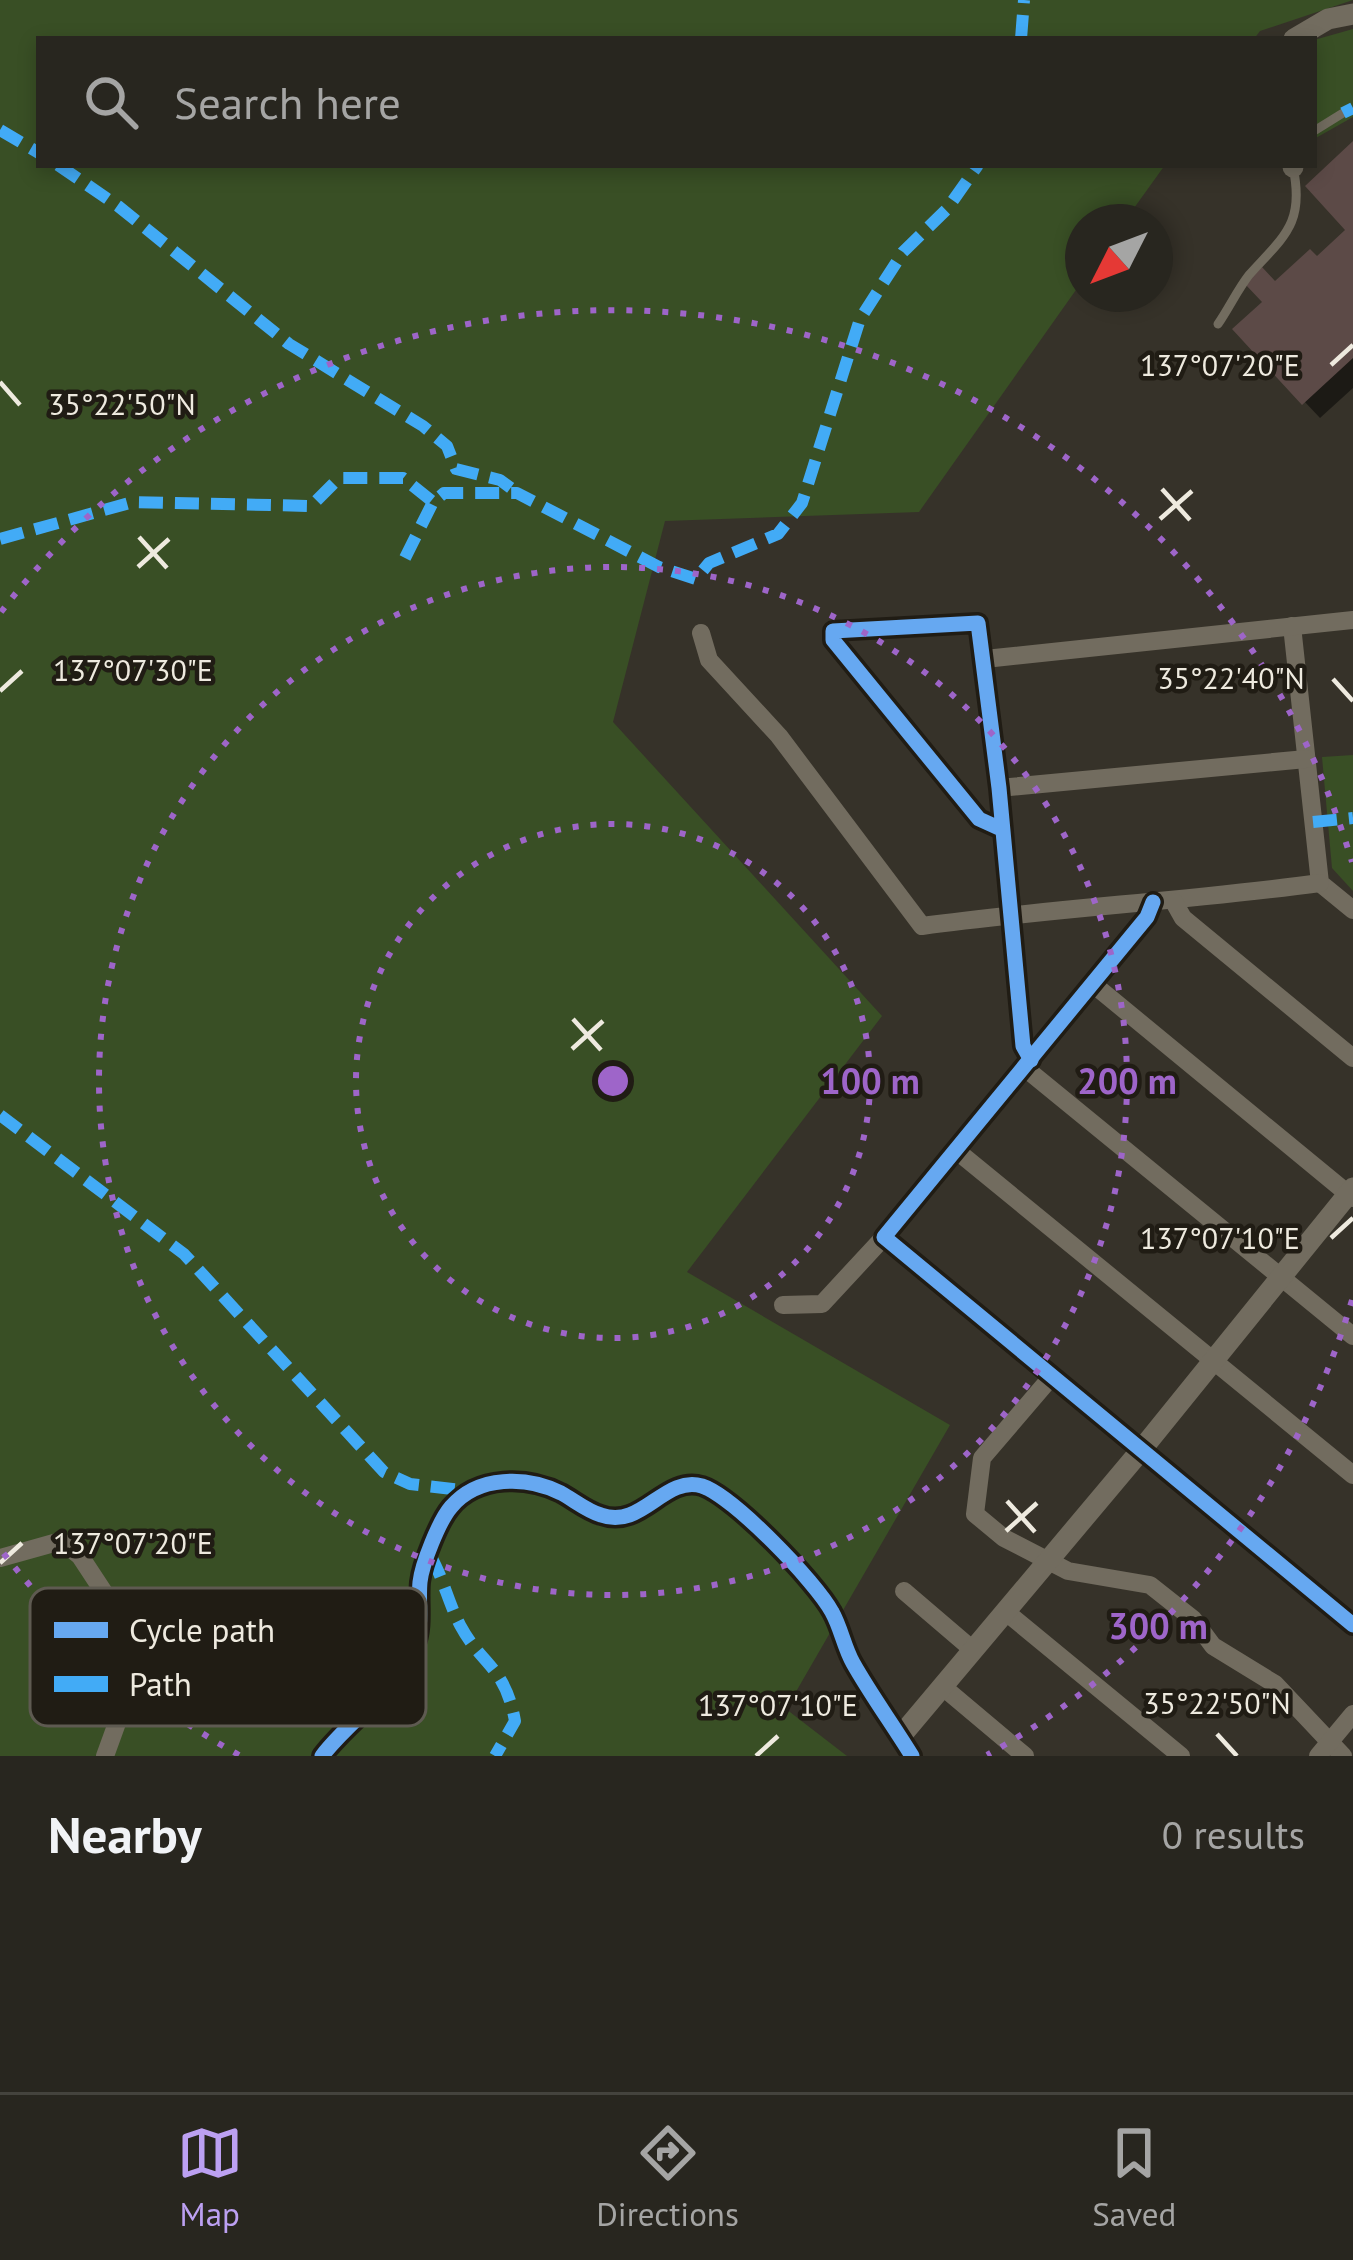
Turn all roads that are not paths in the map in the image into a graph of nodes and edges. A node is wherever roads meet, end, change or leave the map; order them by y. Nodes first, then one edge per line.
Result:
1 (1353, 14) edge
2 (1299, 36) edge
3 (1343, 113) dead end
4 (1317, 129) edge
5 (1293, 168) edge
6 (1218, 323) dead end
7 (1353, 620) edge
8 (1292, 626) junction
9 (701, 633) dead end
10 (985, 659) junction
11 (1306, 759) junction
12 (999, 788) junction
13 (1001, 829) junction
14 (1320, 883) junction
15 (1153, 902) junction
16 (1174, 902) junction
17 (1353, 910) edge
18 (1010, 914) junction
19 (1093, 984) junction
20 (1353, 1058) edge
21 (1028, 1064) junction
22 (957, 1150) junction
23 (1351, 1193) edge
24 (884, 1237) junction
25 (1282, 1278) junction
26 (783, 1305) dead end
27 (1353, 1336) edge
28 (1213, 1361) junction
29 (1054, 1375) junction
30 (1142, 1449) junction
31 (1353, 1475) edge
32 (0, 1558) edge
33 (1047, 1561) junction
34 (101, 1588) edge
35 (420, 1588) edge
36 (904, 1591) dead end
37 (1006, 1612) junction
38 (1353, 1625) edge
39 (973, 1649) junction
40 (943, 1688) junction
41 (1353, 1714) edge
42 (116, 1726) edge
43 (346, 1726) edge
44 (906, 1746) edge
45 (1330, 1752) edge
46 (105, 1756) edge
47 (322, 1756) edge
48 (1025, 1756) edge
49 (1181, 1756) edge

1 - 2 street
3 - 4 lane
5 - 6 lane
7 - 8 street
8 - 10 street
8 - 11 street
9 - 18 street
10 - 12 street
10 - 13 street
11 - 12 street
11 - 14 street
12 - 13 street
13 - 18 street
14 - 16 street
14 - 17 street
15 - 16 street
15 - 18 street
15 - 19 street
16 - 20 street
18 - 21 street
19 - 21 street
19 - 23 street
21 - 22 street
21 - 25 street
22 - 24 street
22 - 28 street
23 - 25 street
24 - 26 street
24 - 29 street
25 - 27 street
25 - 28 street
28 - 30 street
28 - 31 street
29 - 30 street
29 - 33 street
30 - 33 street
30 - 38 street
32 - 34 street
33 - 37 street
33 - 45 street
35 - 44 street
36 - 39 street
37 - 39 street
37 - 49 street
39 - 40 street
40 - 44 street
40 - 48 street
41 - 45 street
42 - 46 street
43 - 47 street

